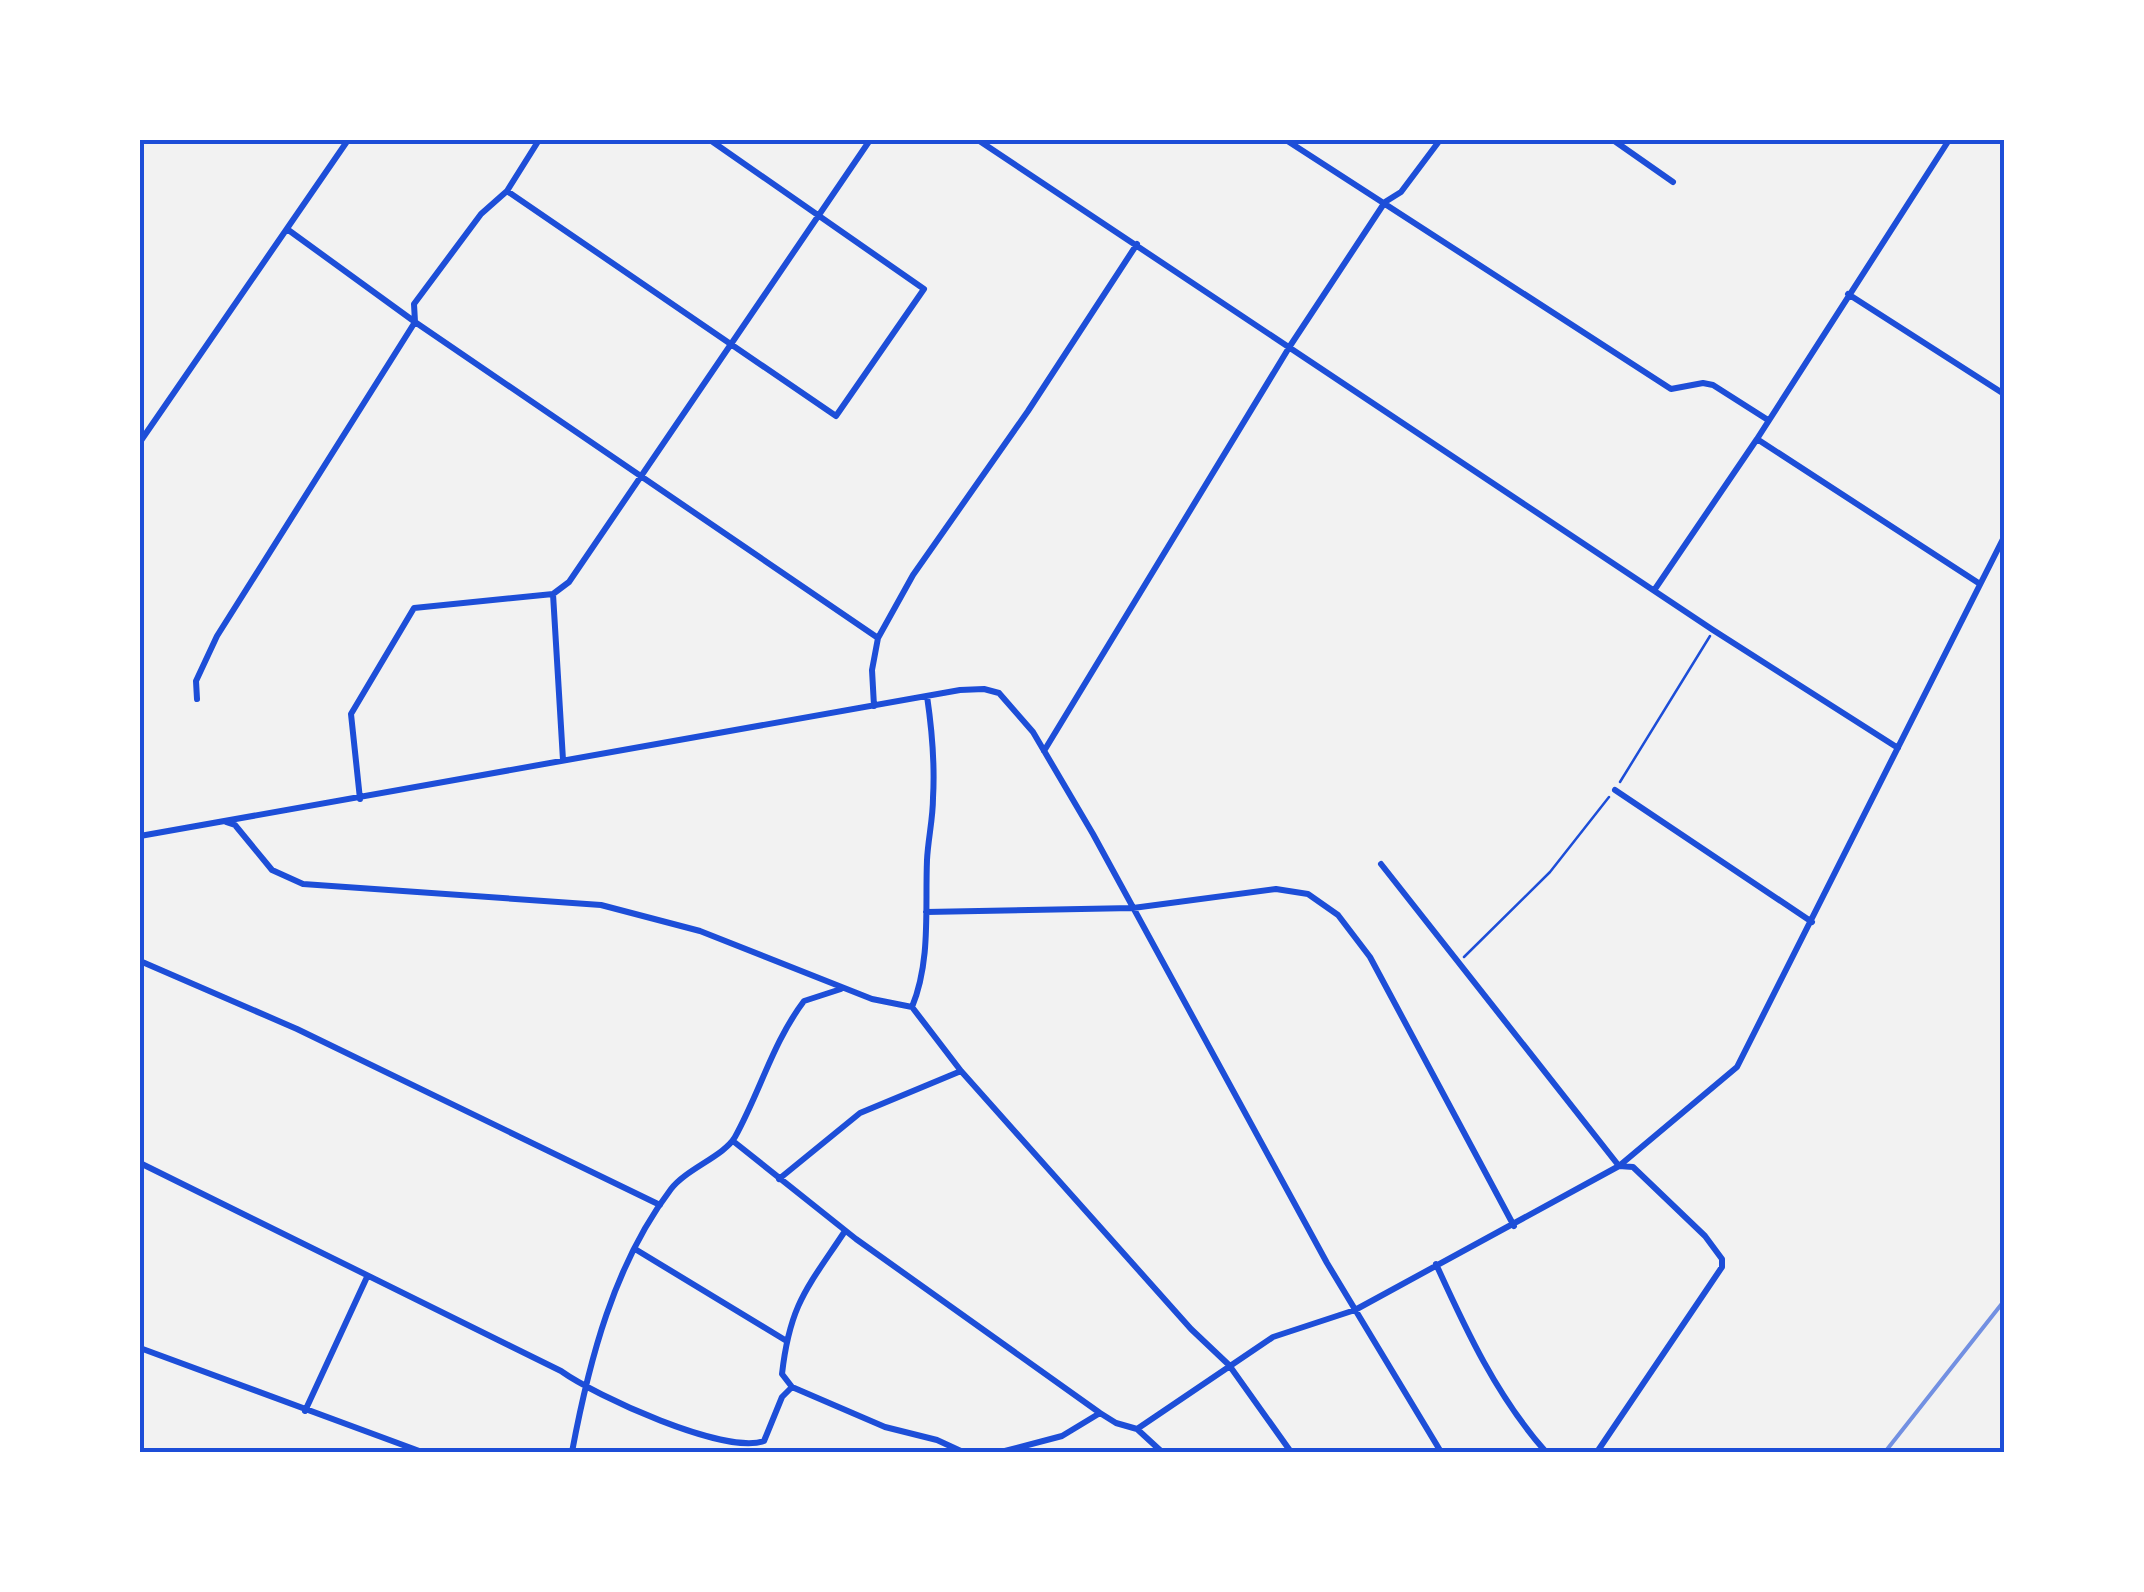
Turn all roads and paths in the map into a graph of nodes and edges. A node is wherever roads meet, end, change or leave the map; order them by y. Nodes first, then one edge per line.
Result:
1 (348, 140) edge
2 (539, 140) edge
3 (710, 140) edge
4 (870, 140) edge
5 (978, 140) edge
6 (1286, 140) edge
7 (1440, 140) edge
8 (1613, 140) edge
9 (1949, 140) edge
10 (1673, 182) dead end
11 (507, 191) junction
12 (1385, 202) junction
13 (818, 215) junction
14 (286, 229) junction
15 (1137, 244) junction
16 (1848, 294) junction
17 (415, 322) junction
18 (730, 346) junction
19 (1290, 346) junction
20 (2004, 394) edge
21 (1768, 420) junction
22 (1757, 439) junction
23 (140, 442) edge
24 (641, 476) junction
25 (2004, 537) edge
26 (1980, 584) junction
27 (1655, 589) junction
28 (553, 594) junction
29 (1713, 630) junction
30 (878, 638) junction
31 (927, 696) junction
32 (197, 699) dead end
33 (874, 706) junction
34 (1898, 748) junction
35 (1044, 750) junction
36 (564, 760) junction
37 (1615, 790) junction
38 (360, 798) junction
39 (222, 821) junction
40 (140, 836) edge
41 (1381, 864) dead end
42 (1133, 908) junction
43 (926, 912) junction
44 (1812, 922) junction
45 (140, 960) edge
46 (1460, 960) junction
47 (845, 988) junction
48 (912, 1007) junction
49 (961, 1071) junction
50 (733, 1141) junction
51 (140, 1164) edge
52 (1620, 1166) junction
53 (779, 1179) junction
54 (660, 1205) junction
55 (1514, 1226) junction
56 (845, 1230) junction
57 (635, 1249) junction
58 (1436, 1264) junction
59 (367, 1278) junction
60 (1355, 1310) junction
61 (784, 1340) junction
62 (140, 1348) edge
63 (1229, 1365) junction
64 (792, 1387) junction
65 (584, 1388) junction
66 (306, 1411) junction
67 (1100, 1413) junction
68 (1137, 1429) junction
69 (422, 1452) edge
70 (572, 1452) edge
71 (963, 1452) edge
72 (1001, 1452) edge
73 (1162, 1452) edge
74 (1291, 1452) edge
75 (1441, 1452) edge
76 (1546, 1452) edge
77 (1597, 1452) edge

1 - 14 street
2 - 11 street
3 - 13 street
4 - 13 street
5 - 15 street
6 - 12 street
7 - 12 street
8 - 10 street
9 - 16 street
11 - 17 street
11 - 18 street
12 - 19 street
12 - 21 street
13 - 18 street
13 - 18 street
14 - 17 street
14 - 23 street
15 - 19 street
15 - 30 street
16 - 20 street
16 - 21 street
17 - 24 street
17 - 32 street
18 - 24 street
19 - 27 street
19 - 35 street
21 - 22 street
22 - 26 street
22 - 27 street
24 - 28 street
24 - 30 street
25 - 26 street
26 - 34 street
27 - 29 street
28 - 36 street
28 - 38 street
29 - 34 street
29 - 37 path
30 - 33 street
31 - 33 street
31 - 35 street
31 - 43 street
33 - 36 street
34 - 44 street
35 - 42 street
36 - 38 street
37 - 44 street
37 - 46 path
38 - 39 street
39 - 40 street
39 - 47 street
41 - 46 street
42 - 43 street
42 - 55 street
42 - 60 street
43 - 48 street
44 - 52 street
45 - 54 street
46 - 52 street
47 - 48 street
47 - 50 street
48 - 49 street
49 - 53 street
49 - 63 street
50 - 53 street
50 - 54 street
51 - 59 street
52 - 55 street
52 - 77 street
53 - 56 street
54 - 57 street
55 - 58 street
56 - 61 street
56 - 67 street
57 - 61 street
57 - 65 street
58 - 60 street
58 - 76 street
59 - 65 street
59 - 66 street
60 - 63 street
60 - 75 street
61 - 64 street
62 - 66 street
63 - 68 street
63 - 74 street
64 - 65 street
64 - 71 street
65 - 70 street
66 - 69 street
67 - 68 street
67 - 72 street
68 - 73 street

